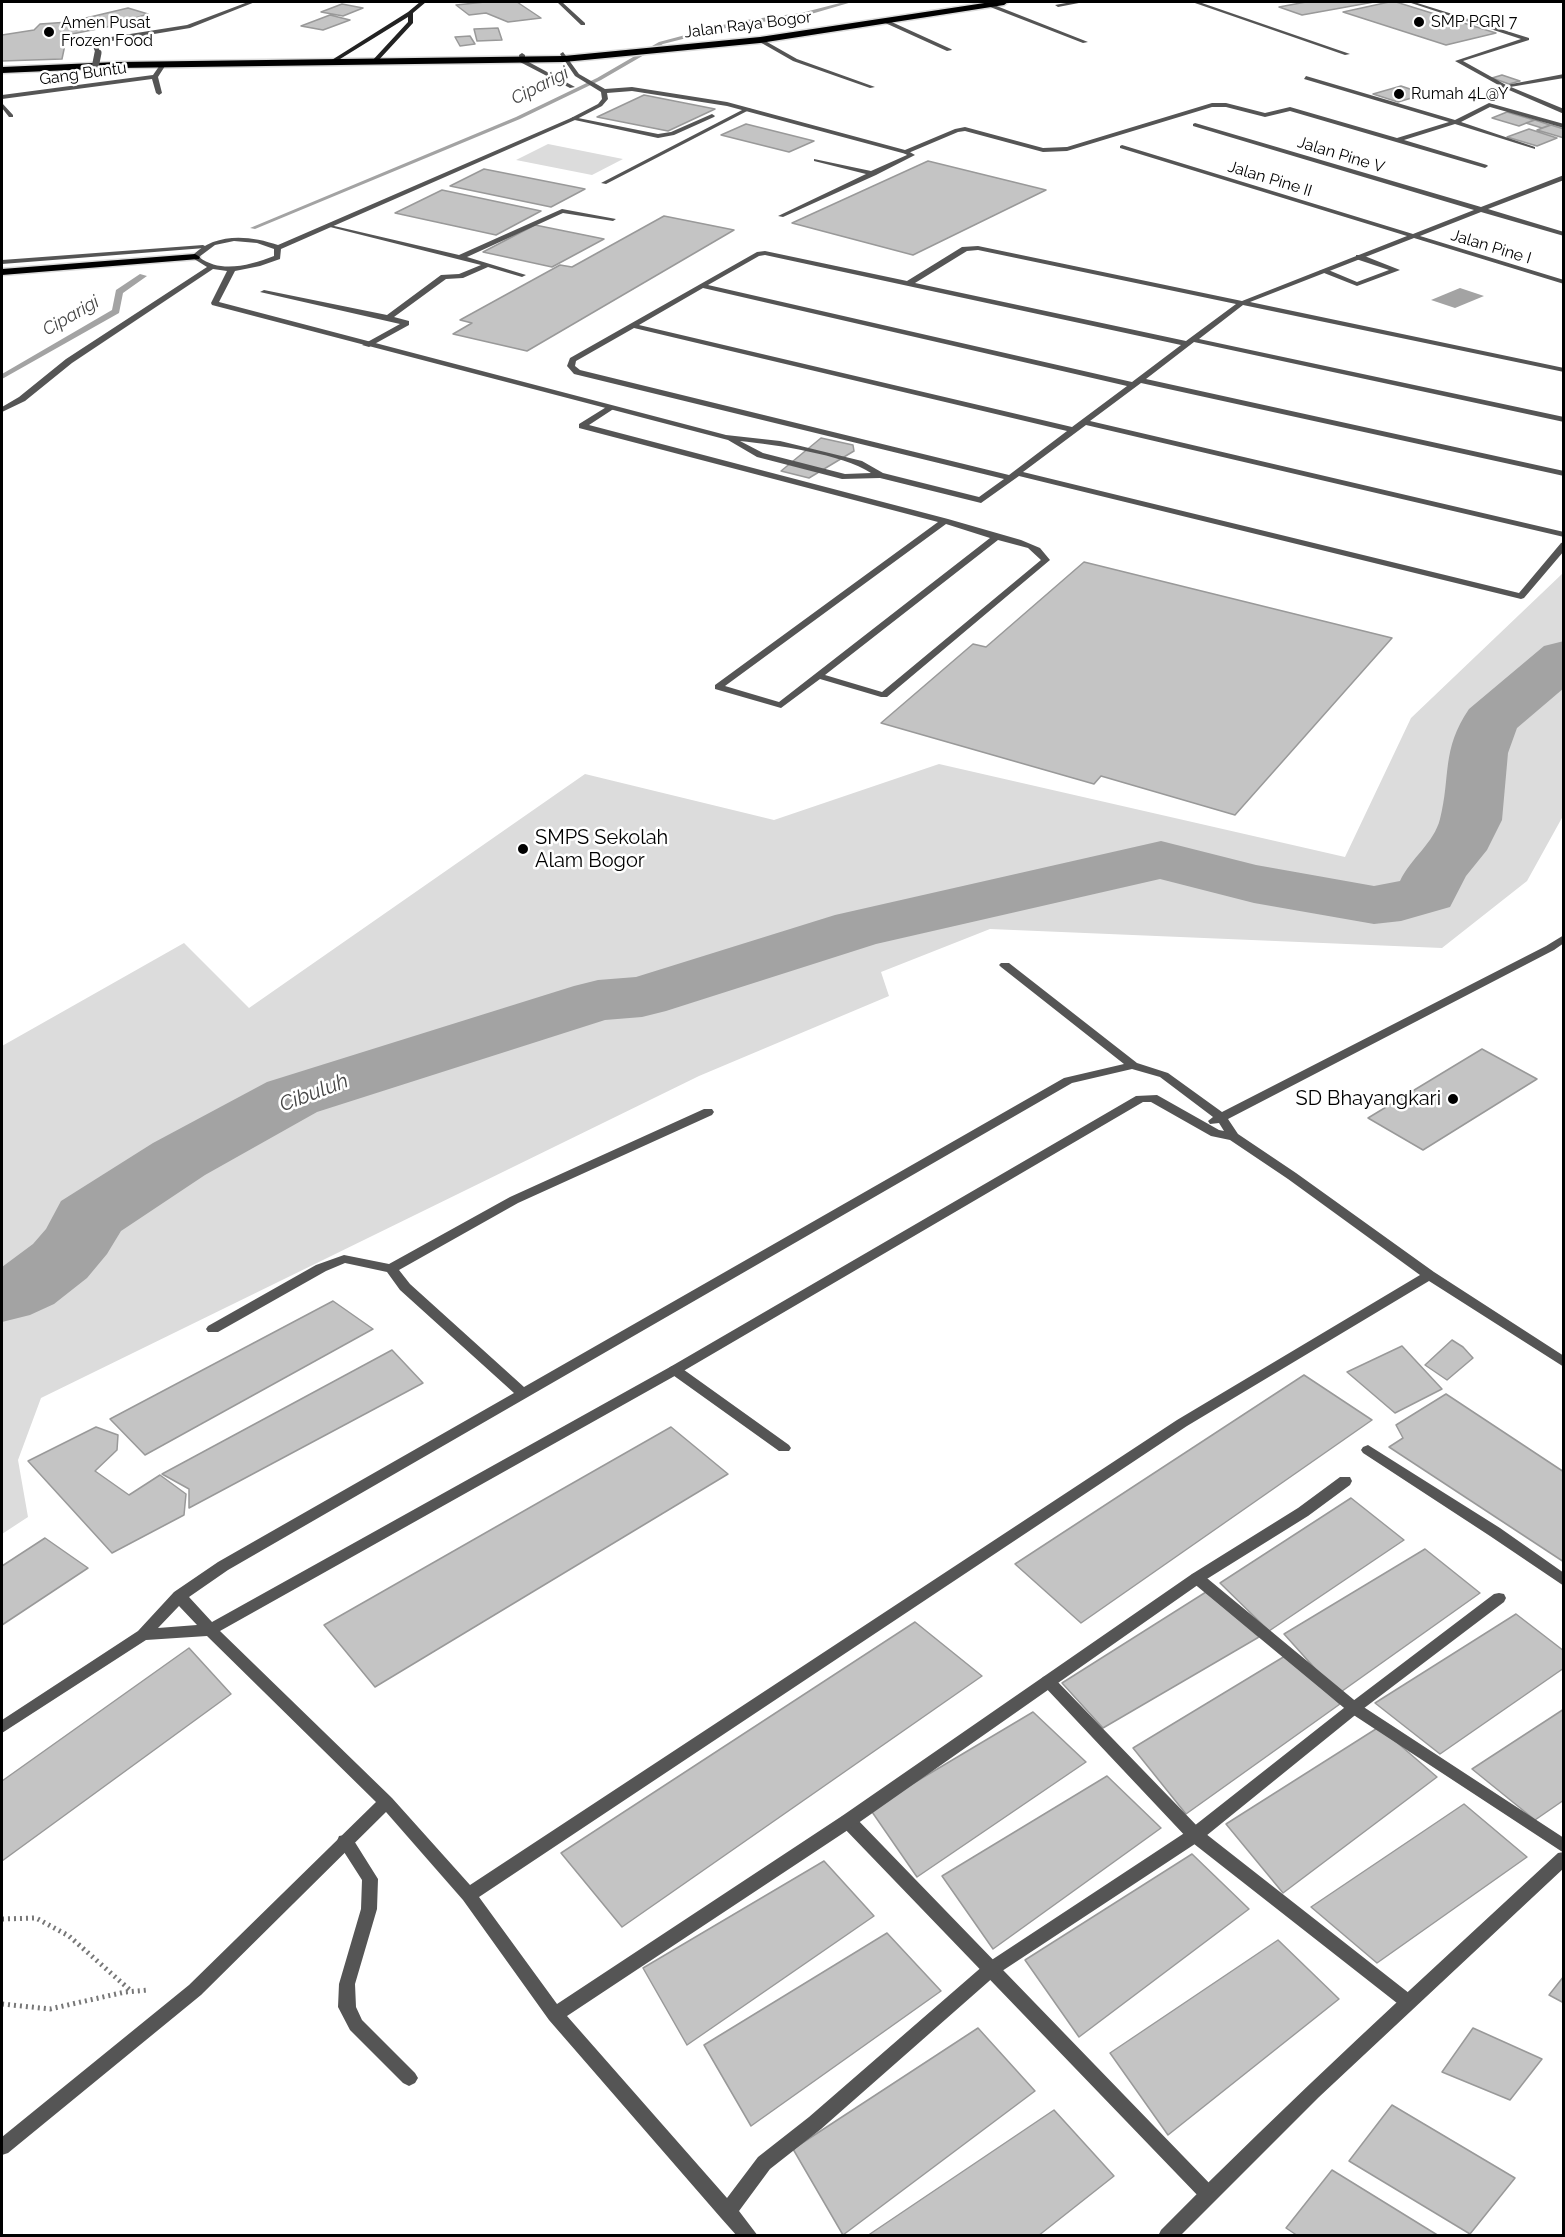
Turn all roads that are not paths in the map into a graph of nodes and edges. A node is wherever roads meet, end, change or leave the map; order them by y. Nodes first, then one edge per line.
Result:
1 (252, 2) edge
2 (423, 2) edge
3 (559, 2) edge
4 (1004, 2) edge
5 (1081, 2) edge
6 (1195, 2) edge
7 (1410, 2) edge
8 (987, 4) junction
9 (1058, 5) dead end
10 (410, 13) junction
11 (885, 21) junction
12 (583, 24) dead end
13 (760, 40) junction
14 (1085, 42) dead end
15 (949, 50) dead end
16 (1347, 54) dead end
17 (563, 56) junction
18 (522, 58) junction
19 (376, 59) junction
20 (334, 60) junction
21 (117, 65) junction
22 (162, 66) junction
23 (2, 70) edge
24 (1563, 76) edge
25 (155, 77) junction
26 (1306, 78) dead end
27 (90, 85) junction
28 (1507, 86) junction
29 (572, 87) dead end
30 (872, 87) dead end
31 (603, 90) junction
32 (159, 93) dead end
33 (2, 97) edge
34 (2, 105) edge
35 (748, 109) junction
36 (1563, 112) edge
37 (11, 116) dead end
38 (712, 116) dead end
39 (573, 119) junction
40 (1455, 122) junction
41 (1195, 125) dead end
42 (1563, 126) edge
43 (1396, 140) junction
44 (1122, 147) dead end
45 (1533, 148) dead end
46 (906, 152) junction
47 (816, 160) dead end
48 (1485, 166) dead end
49 (874, 174) junction
50 (1563, 177) edge
51 (604, 183) dead end
52 (1548, 184) junction
53 (1563, 188) edge
54 (1480, 210) junction
55 (781, 216) dead end
56 (613, 219) dead end
57 (332, 226) junction
58 (1563, 234) edge
59 (1411, 237) junction
60 (203, 247) junction
61 (278, 248) junction
62 (195, 257) junction
63 (460, 257) junction
64 (1359, 257) junction
65 (2, 262) edge
66 (488, 265) junction
67 (212, 267) junction
68 (232, 269) junction
69 (2, 272) edge
70 (1323, 272) junction
71 (522, 275) dead end
72 (1563, 282) edge
73 (910, 283) junction
74 (702, 286) junction
75 (264, 292) dead end
76 (1240, 304) junction
77 (388, 318) junction
78 (634, 326) junction
79 (1191, 342) junction
80 (366, 345) junction
81 (1563, 370) edge
82 (1137, 383) junction
83 (611, 408) junction
84 (2, 410) edge
85 (1563, 420) edge
86 (1084, 422) junction
87 (1073, 430) junction
88 (726, 437) junction
89 (1563, 474) edge
90 (880, 475) junction
91 (1014, 475) junction
92 (945, 521) junction
93 (1563, 535) edge
94 (996, 537) junction
95 (1563, 545) edge
96 (818, 676) junction
97 (1563, 938) edge
98 (1005, 964) dead end
99 (1133, 1065) junction
100 (708, 1112) dead end
101 (1221, 1117) junction
102 (1202, 1126) junction
103 (1234, 1137) junction
104 (391, 1269) junction
105 (1429, 1275) junction
106 (213, 1329) dead end
107 (1563, 1363) edge
108 (675, 1370) junction
109 (523, 1393) junction
110 (784, 1448) dead end
111 (1368, 1450) dead end
112 (1345, 1481) dead end
113 (1197, 1578) junction
114 (1563, 1581) edge
115 (179, 1596) junction
116 (1499, 1598) dead end
117 (210, 1630) junction
118 (143, 1635) junction
119 (1048, 1681) junction
120 (1354, 1708) junction
121 (2, 1727) edge
122 (386, 1802) junction
123 (848, 1821) junction
124 (1196, 1835) junction
125 (345, 1841) junction
126 (1563, 1847) edge
127 (1563, 1858) edge
128 (469, 1895) junction
129 (990, 1970) junction
130 (1408, 2002) junction
131 (555, 2015) junction
132 (409, 2078) dead end
133 (2, 2147) edge
134 (1208, 2194) junction
135 (727, 2212) junction
136 (749, 2235) edge
137 (1167, 2235) edge

1 - 27 street, bridge
2 - 10 main road
3 - 12 street
4 - 8 highway, Jalan Raya Bogor
5 - 9 street
6 - 16 street
7 - 28 street
8 - 11 highway, Jalan Raya Bogor
8 - 14 street
10 - 19 main road
10 - 20 main road
11 - 13 highway, Jalan Raya Bogor
11 - 15 street
13 - 17 highway, Jalan Raya Bogor
13 - 30 street
17 - 18 highway, Jalan Raya Bogor
17 - 31 street
18 - 19 highway, Jalan Raya Bogor
18 - 29 street
19 - 20 highway, Jalan Raya Bogor
20 - 21 highway
20 - 22 highway
21 - 22 highway
21 - 23 highway
22 - 25 street, Gang Buntu
24 - 28 street
25 - 27 street, Gang Buntu
25 - 32 street
26 - 40 street
27 - 33 street, Gang Buntu
28 - 36 street
31 - 35 street
31 - 39 street
34 - 37 street
35 - 46 street
35 - 51 street
38 - 39 street
39 - 57 street
40 - 42 street
40 - 43 street
40 - 45 street
41 - 54 street, Jalan Pine V
43 - 46 street
43 - 48 street
44 - 59 street, Jalan Pine II
46 - 49 street
47 - 49 street
49 - 55 street
50 - 52 street
52 - 53 street
52 - 54 street
54 - 58 street, Jalan Pine V
54 - 59 street
56 - 63 street
57 - 61 street
57 - 63 street
59 - 64 street
59 - 72 street, Jalan Pine I
60 - 61 street
60 - 62 street
60 - 65 street
61 - 68 street
62 - 67 street
62 - 69 highway
63 - 66 street
64 - 70 street
64 - 70 street
66 - 71 street
66 - 77 street
67 - 68 street
67 - 84 street
68 - 80 street
70 - 76 street
73 - 74 street
73 - 76 street
73 - 79 street
74 - 78 street
74 - 82 street
75 - 77 street
76 - 79 street
76 - 81 street
77 - 80 street
78 - 87 street
78 - 91 street
79 - 82 street
79 - 85 street
80 - 83 street
82 - 86 street
82 - 89 street
83 - 88 street
83 - 92 street
86 - 87 street
86 - 93 street
87 - 91 street
88 - 90 street
88 - 90 street
90 - 91 street
91 - 95 street
92 - 94 street
92 - 96 street
94 - 96 street
94 - 96 street
97 - 101 street
98 - 99 street
99 - 101 street
99 - 109 street
100 - 104 street
101 - 102 street
101 - 103 street
102 - 103 street
102 - 108 street
103 - 105 street
104 - 106 street
104 - 109 street
105 - 107 street
105 - 128 street
108 - 110 street
108 - 117 street
109 - 115 street
111 - 114 street
112 - 113 street
113 - 119 street
113 - 120 street
115 - 117 street
115 - 118 street
116 - 120 street
117 - 118 street
117 - 122 street
118 - 121 street
119 - 123 street
119 - 124 street
120 - 124 street
120 - 126 street
122 - 125 street
122 - 128 street
123 - 129 street
123 - 131 street
124 - 129 street
124 - 130 street
125 - 132 street
125 - 133 street
127 - 130 street
128 - 131 street
129 - 134 street
129 - 135 street
130 - 134 street
131 - 135 street
134 - 137 street
135 - 136 street

